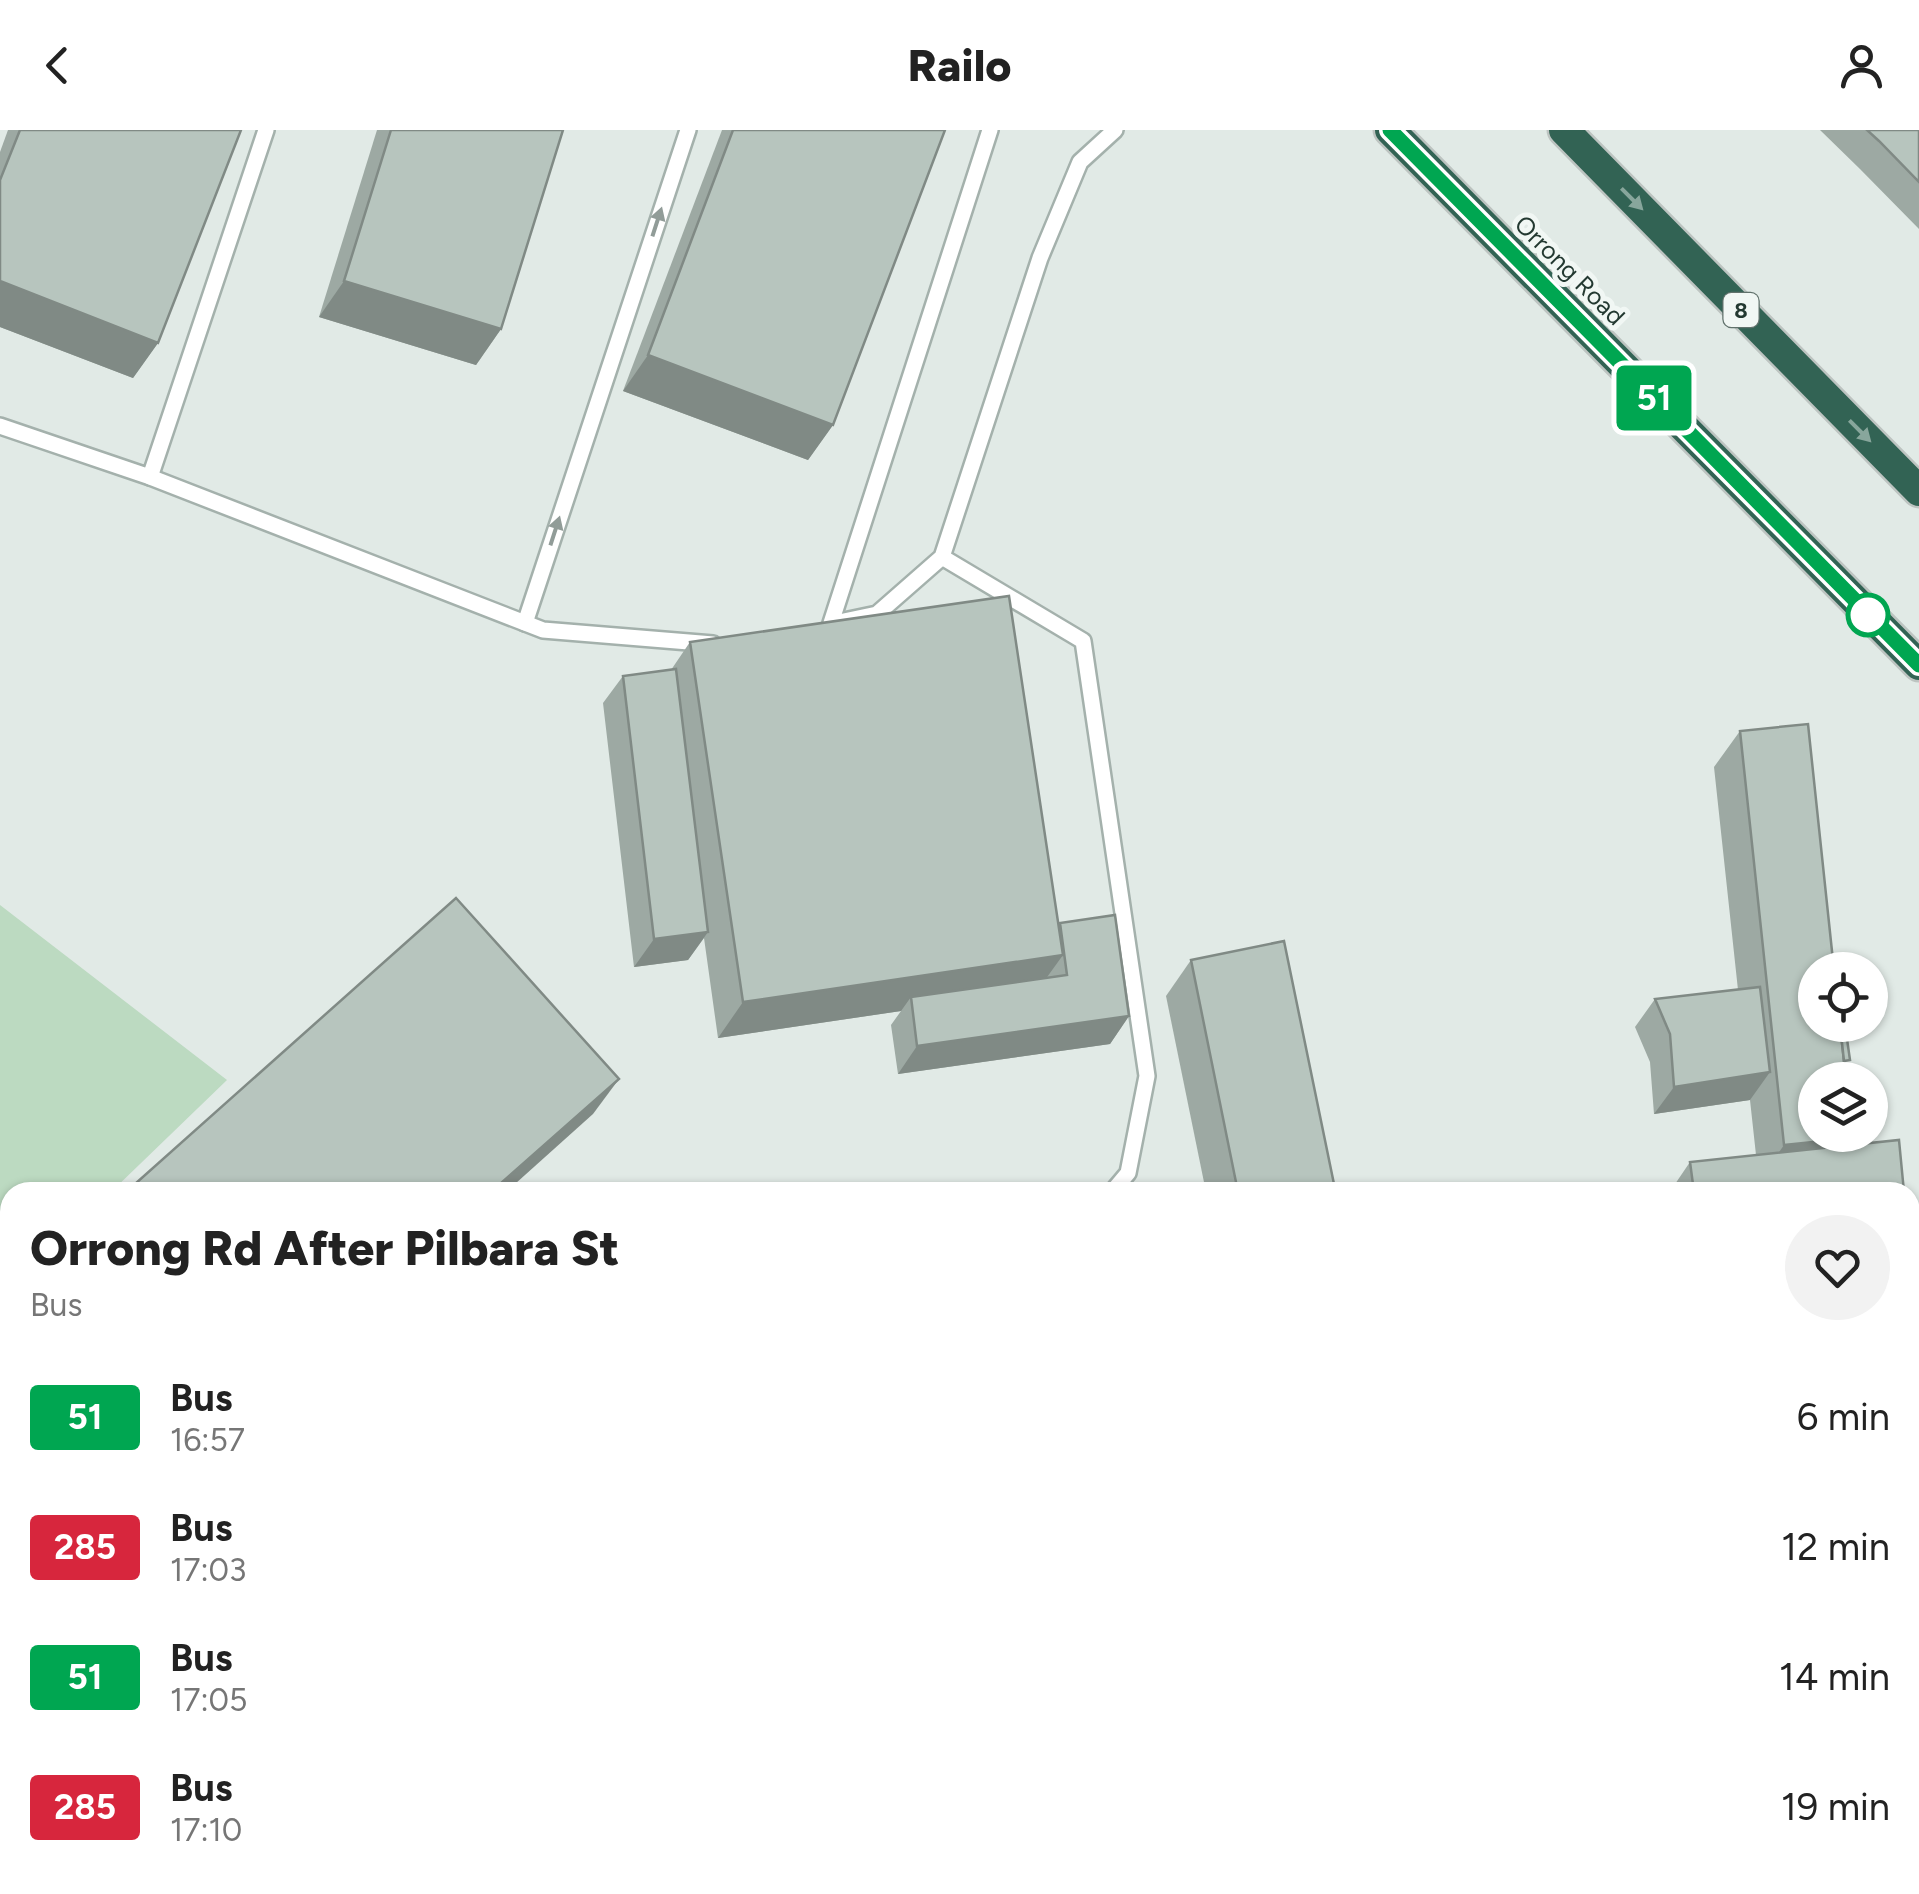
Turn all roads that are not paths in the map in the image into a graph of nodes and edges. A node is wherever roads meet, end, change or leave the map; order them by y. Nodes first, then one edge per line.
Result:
1 (266, 130) edge
2 (688, 130) edge
3 (990, 130) edge
4 (1115, 130) edge
5 (1390, 130) edge
6 (1564, 130) edge
7 (0, 426) edge
8 (150, 478) junction
9 (1919, 490) edge
10 (942, 557) junction
11 (525, 623) junction
12 (831, 623) junction
13 (813, 627) edge
14 (721, 644) edge
15 (1919, 666) edge
16 (1120, 1182) edge

1 - 8 lane
11 -> 2 lane
3 - 12 lane
4 - 10 lane
5 - 15 highway, Orrong Road
6 -> 9 highway, 8
7 - 8 lane
8 - 11 lane
10 - 12 lane
10 - 16 lane
11 - 14 lane
12 - 13 lane

